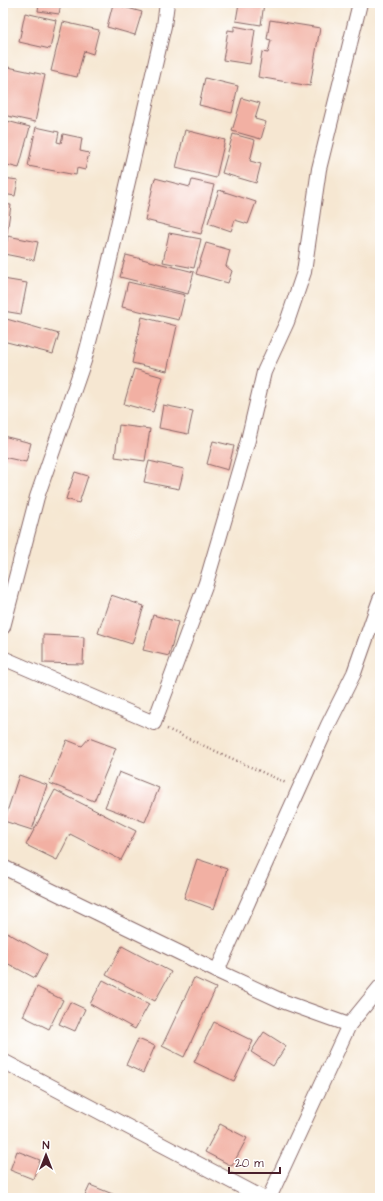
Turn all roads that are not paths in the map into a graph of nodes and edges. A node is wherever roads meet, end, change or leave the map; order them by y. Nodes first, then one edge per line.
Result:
1 (167, 3) edge
2 (360, 3) edge
3 (380, 599) edge
4 (3, 627) edge
5 (3, 658) edge
6 (3, 867) edge
7 (217, 971) junction
8 (380, 987) edge
9 (349, 1025) junction
10 (3, 1061) edge
11 (263, 1198) edge
12 (269, 1198) edge

1 - 4 street
2 - 5 street
3 - 7 street
6 - 7 street
7 - 9 street
8 - 9 street
9 - 12 street
10 - 11 street

